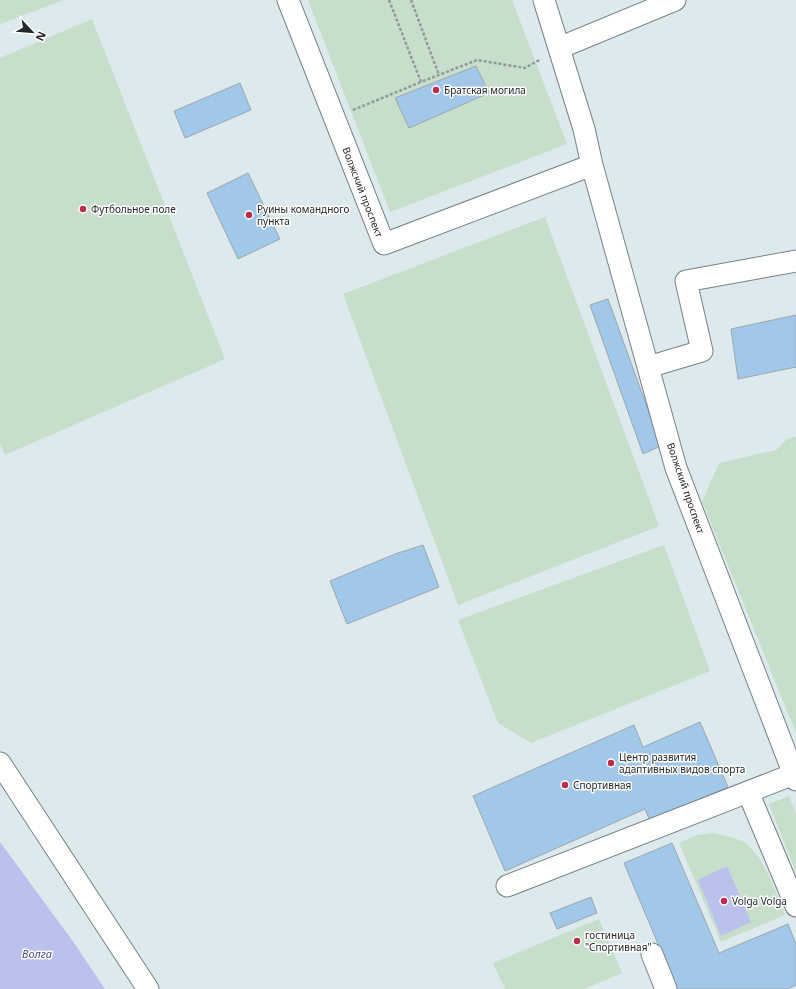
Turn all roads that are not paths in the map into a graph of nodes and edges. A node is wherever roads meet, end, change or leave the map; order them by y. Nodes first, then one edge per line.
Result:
1 (288, 0) edge
2 (544, 0) edge
3 (675, 0) edge
4 (559, 48) junction
5 (592, 165) junction
6 (796, 261) edge
7 (648, 367) junction
8 (0, 763) edge
9 (795, 777) edge
10 (748, 792) junction
11 (507, 886) dead end
12 (796, 906) edge
13 (652, 954) dead end
14 (148, 989) edge
15 (666, 989) edge

1 - 5 street, Волжский проспект
2 - 4 street, Волжский проспект
3 - 4 street
4 - 5 street, Волжский проспект
5 - 7 street, Волжский проспект
6 - 7 street
7 - 9 street, Волжский проспект
8 - 14 street
9 - 10 street
10 - 11 street
10 - 12 street
13 - 15 street

